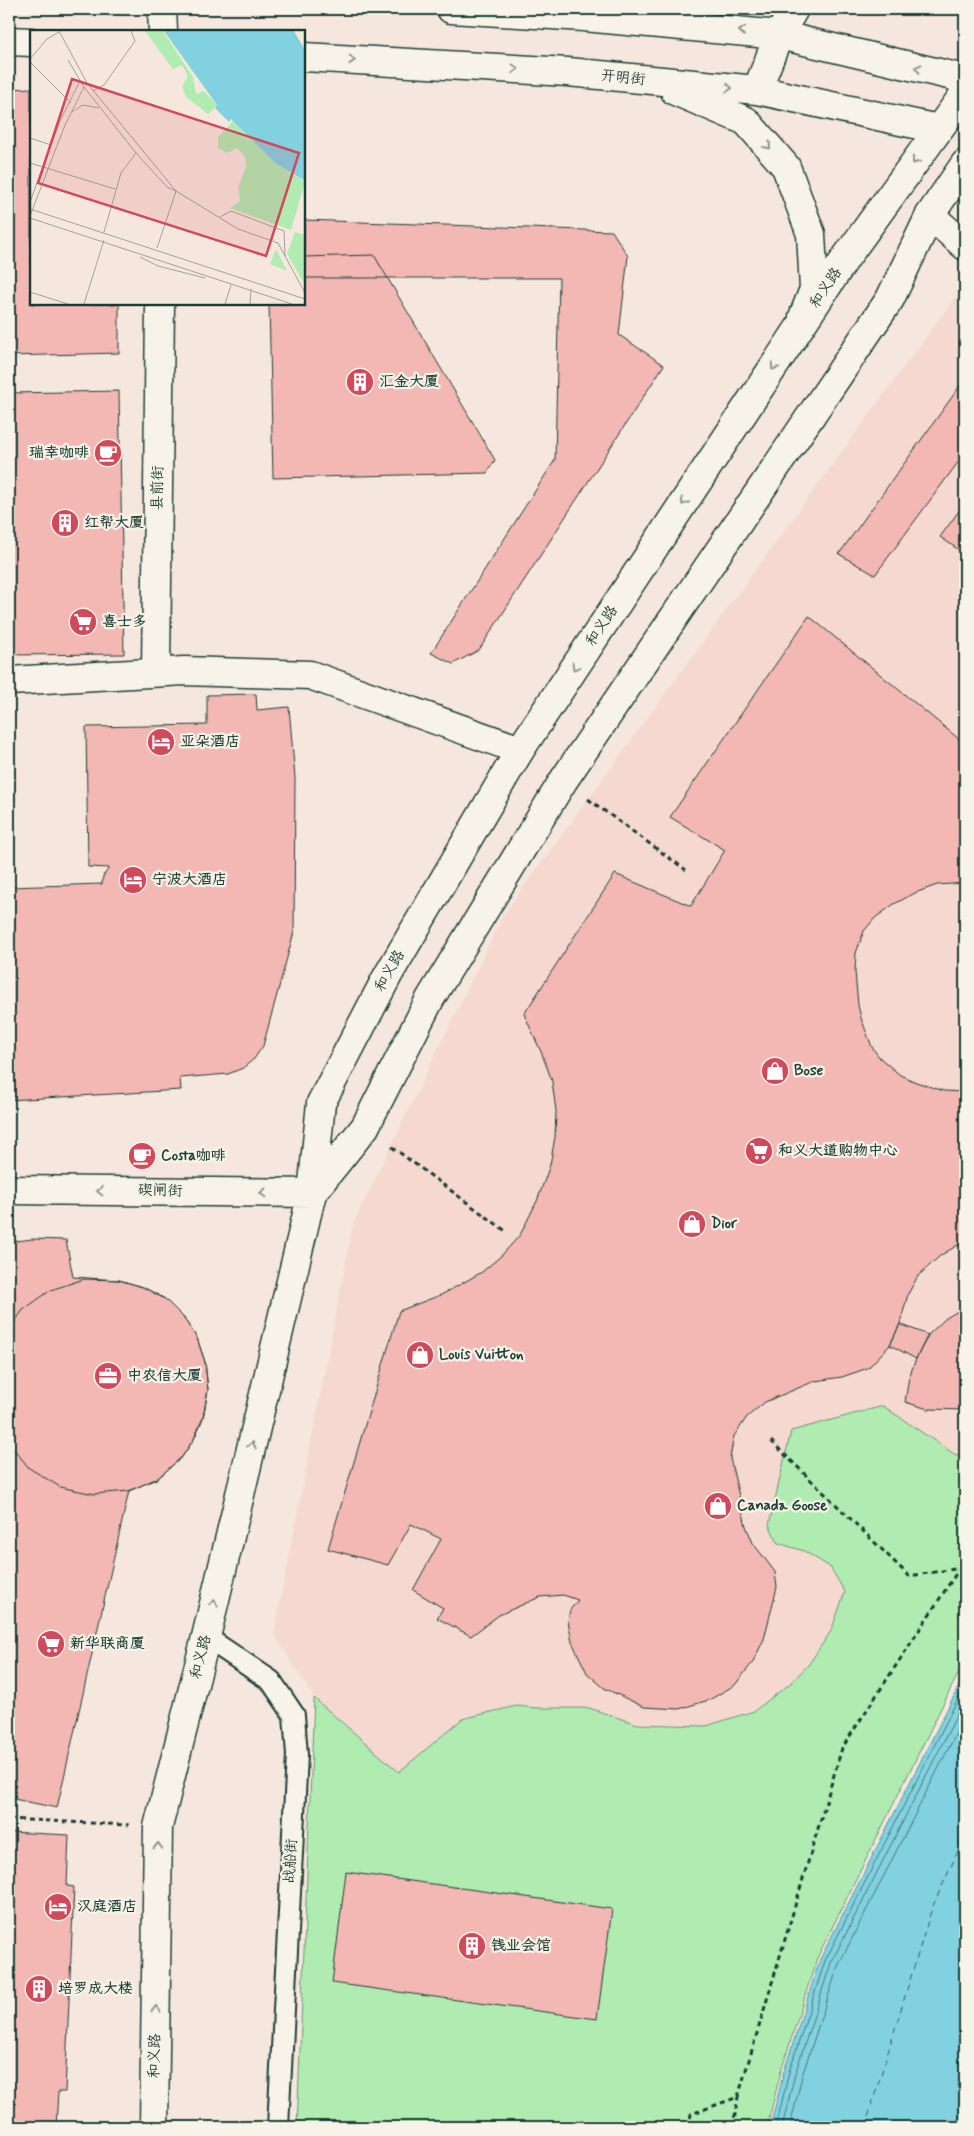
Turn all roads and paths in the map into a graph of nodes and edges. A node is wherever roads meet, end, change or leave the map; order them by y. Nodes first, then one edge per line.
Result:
1 (162, 9) edge
2 (451, 9) edge
3 (794, 9) edge
4 (162, 30) edge
5 (779, 35) junction
6 (9, 41) edge
7 (30, 42) edge
8 (305, 57) edge
9 (965, 79) edge
10 (651, 80) junction
11 (757, 90) junction
12 (965, 93) edge
13 (938, 129) junction
14 (965, 164) edge
15 (930, 215) junction
16 (965, 246) edge
17 (160, 305) edge
18 (796, 333) junction
19 (156, 672) junction
20 (9, 681) edge
21 (520, 750) junction
22 (564, 781) junction
23 (686, 870) dead end
24 (392, 1147) dead end
25 (9, 1190) edge
26 (312, 1193) junction
27 (507, 1232) dead end
28 (771, 1441) dead end
29 (965, 1560) edge
30 (961, 1568) junction
31 (206, 1637) junction
32 (9, 1819) edge
33 (132, 1825) dead end
34 (738, 2097) junction
35 (154, 2127) edge
36 (278, 2127) edge
37 (689, 2127) edge
38 (734, 2127) edge

1 - 4 main road
5 -> 2 main road
3 - 5 main road
9 -> 5 main road
5 - 11 main road
6 - 7 main road
8 -> 10 main road, 开明街
10 -> 11 main road, 开明街
10 -> 18 main road
11 - 13 main road, 开明街
12 - 13 main road, 和义路
13 -> 18 main road, 和义路
14 - 15 main road, 和义路
15 - 16 main road
15 - 22 main road, 和义路
17 - 19 main road, 县前街
18 -> 21 main road, 和义路
19 - 20 main road
19 - 21 main road
21 - 26 main road, 和义路
22 - 23 path
22 - 26 main road, 和义路
24 - 27 path
26 -> 25 main road, 碶闸街
31 -> 26 main road, 和义路
28 - 30 path
29 - 30 path
30 - 34 path
35 -> 31 main road, 和义路
31 - 36 lane, 战船街
32 - 33 path
34 - 37 path
34 - 38 path

